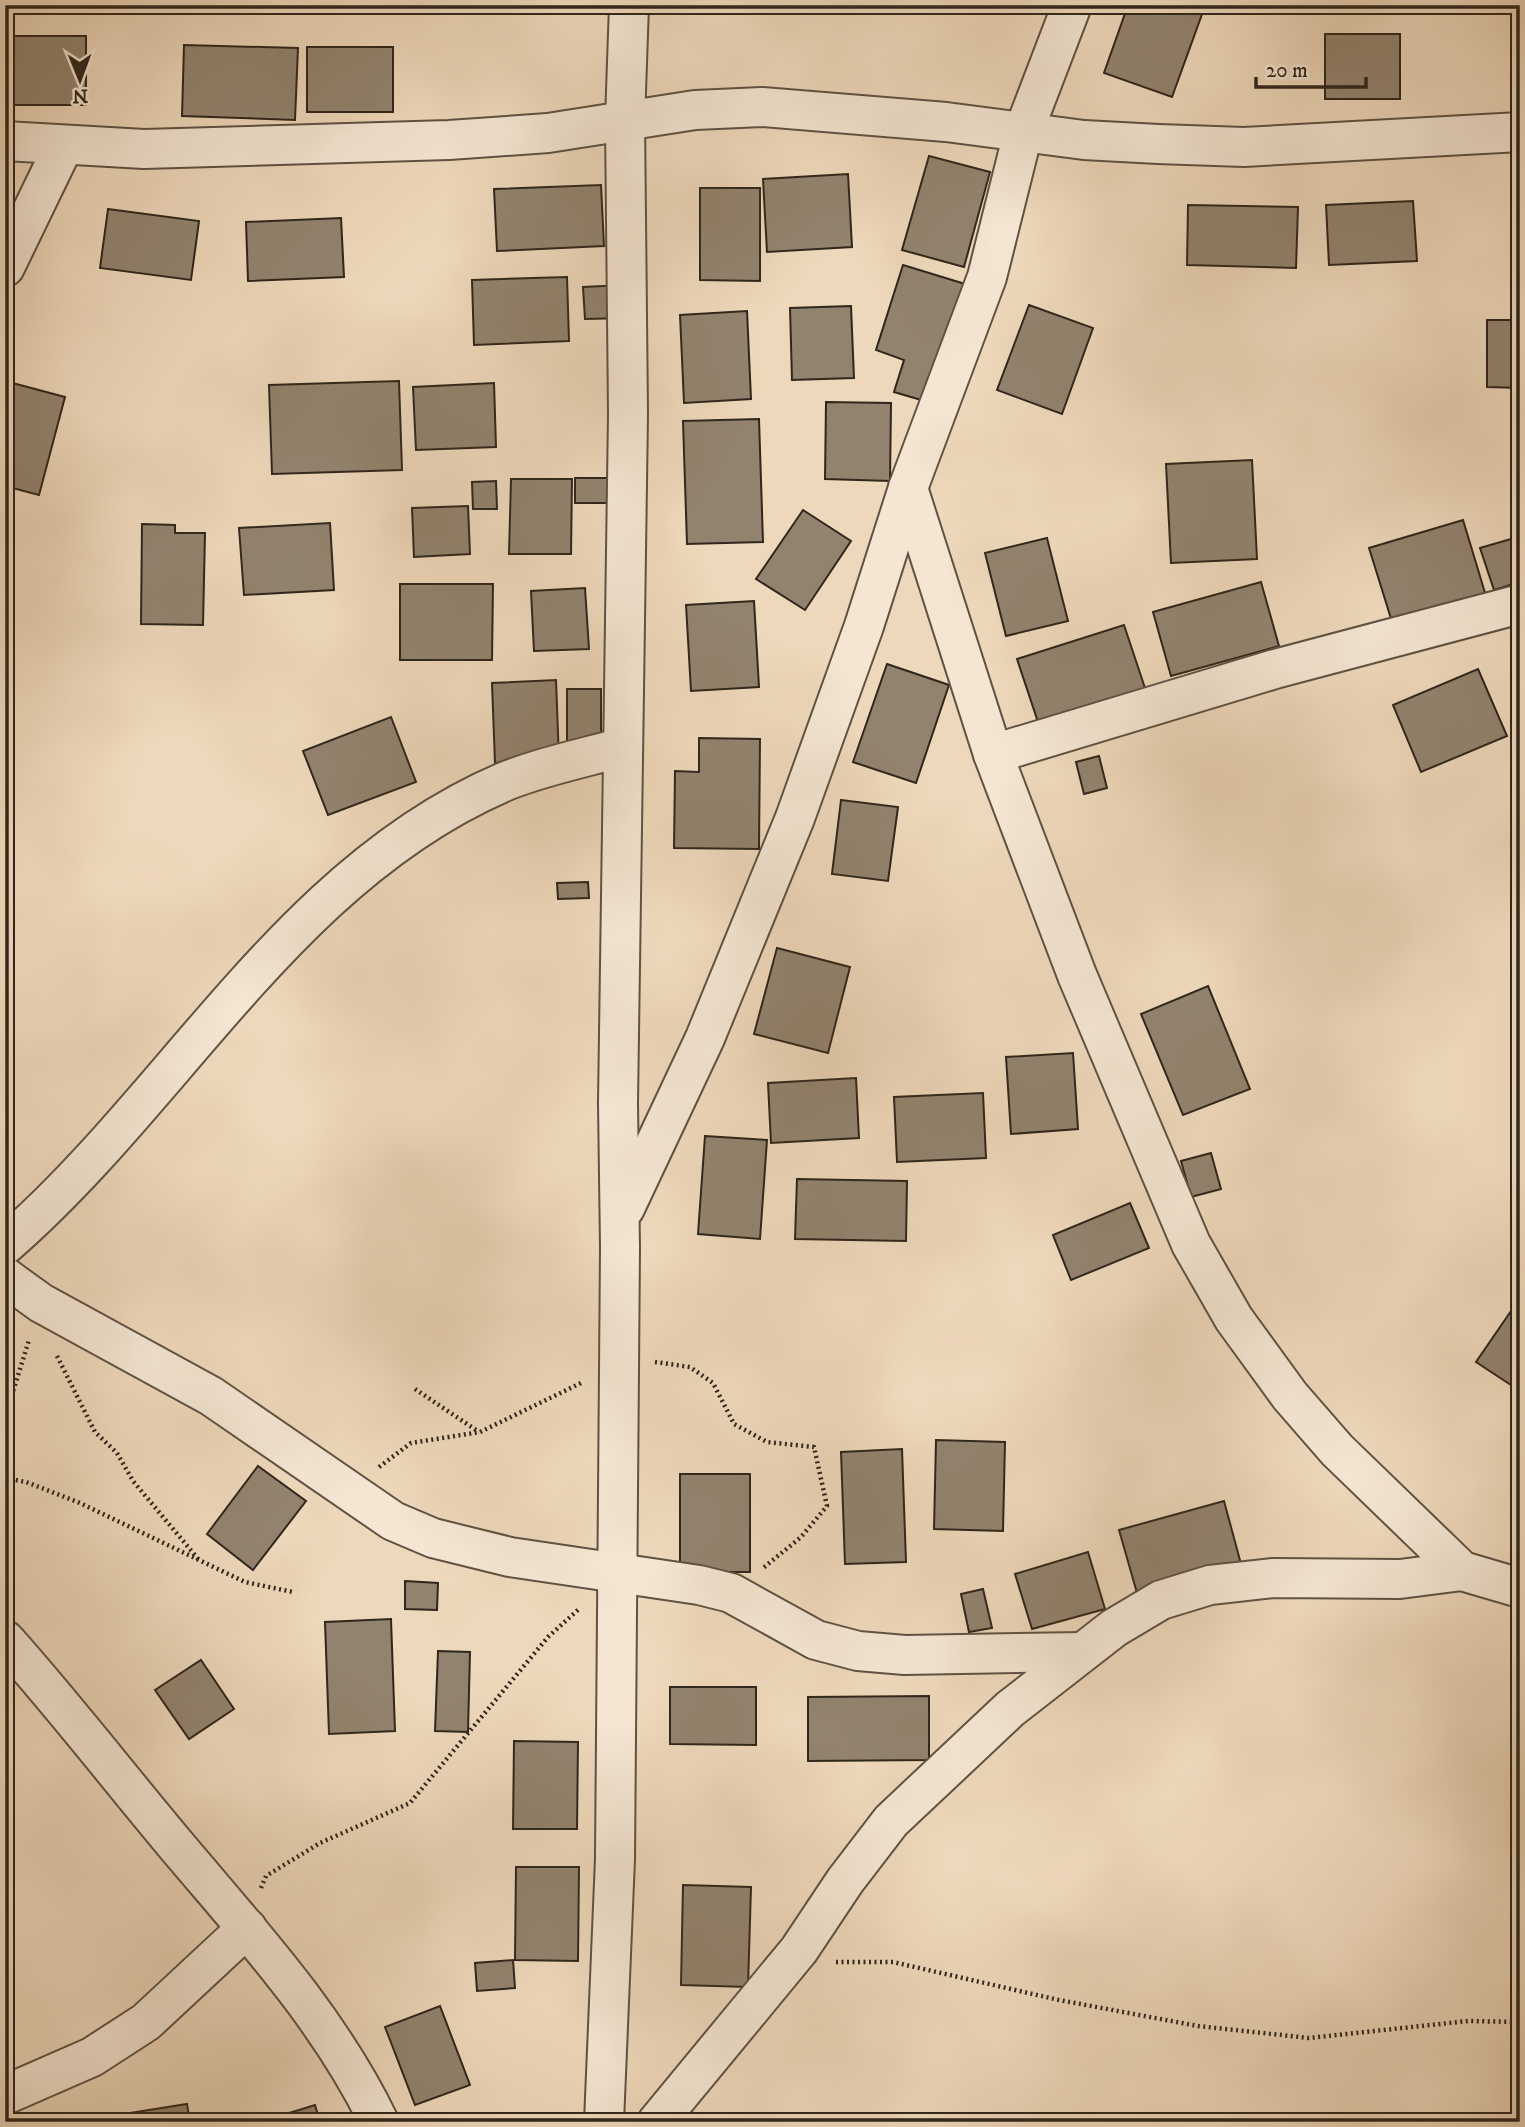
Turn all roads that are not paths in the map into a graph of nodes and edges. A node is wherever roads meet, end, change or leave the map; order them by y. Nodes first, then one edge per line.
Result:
1 (629, 5) edge
2 (1072, 5) edge
3 (625, 120) junction
4 (1520, 132) edge
5 (1023, 133) junction
6 (5, 141) edge
7 (64, 145) junction
8 (5, 267) edge
9 (908, 488) junction
10 (1520, 604) edge
11 (623, 747) junction
12 (993, 754) junction
13 (620, 1219) junction
14 (5, 1245) edge
15 (5, 1277) edge
16 (1462, 1571) junction
17 (616, 1574) junction
18 (1520, 1588) edge
19 (5, 1640) edge
20 (1082, 1652) junction
21 (247, 1928) junction
22 (5, 2095) edge
23 (379, 2122) edge
24 (604, 2122) edge
25 (657, 2122) edge

1 - 3 street
2 - 5 street
3 - 5 street
3 - 7 street
3 - 11 street
4 - 5 street
5 - 9 street
6 - 7 street
7 - 8 street
9 - 12 street
9 - 13 street
10 - 12 street
11 - 13 street
11 - 14 street
12 - 16 street
13 - 17 street
15 - 17 street
16 - 18 street
16 - 20 street
17 - 20 street
17 - 24 street
19 - 21 street
20 - 25 street
21 - 22 street
21 - 23 street

